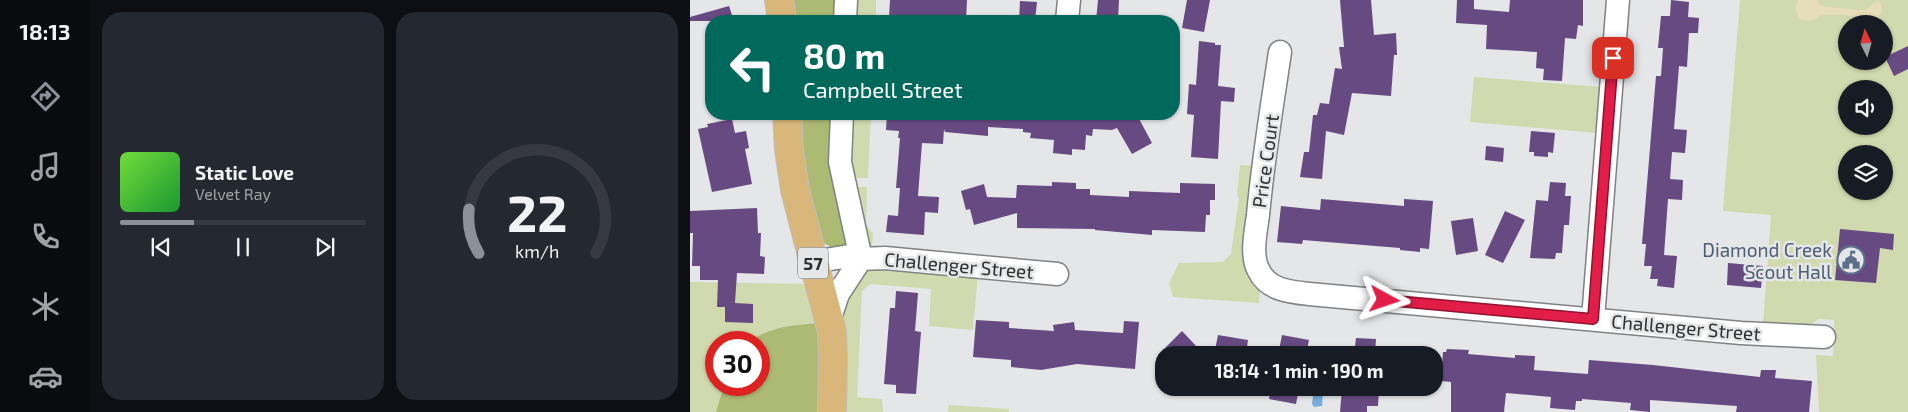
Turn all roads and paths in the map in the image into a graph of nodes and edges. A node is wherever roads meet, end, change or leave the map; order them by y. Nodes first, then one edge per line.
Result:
1 (779, 0) edge
2 (846, 0) edge
3 (1069, 0) edge
4 (1618, 0) edge
5 (781, 15) edge
6 (845, 15) edge
7 (1068, 15) edge
8 (1280, 52) dead end
9 (788, 120) edge
10 (842, 120) edge
11 (861, 259) junction
12 (814, 268) junction
13 (1258, 270) joint
14 (1057, 274) dead end
15 (1593, 319) junction
16 (829, 321) junction
17 (1824, 337) dead end
18 (832, 412) edge

1 - 5 main road
2 - 6 street
3 - 7 street
4 - 15 street
8 - 13 street, Price Court
9 - 12 main road, 57
10 - 11 street
11 - 12 street, Challenger Street
11 - 14 street, Challenger Street
11 - 16 street, Challenger Street
12 - 16 main road, 57
13 - 15 street, Challenger Street
15 - 17 street, Challenger Street
16 - 18 main road, 57

